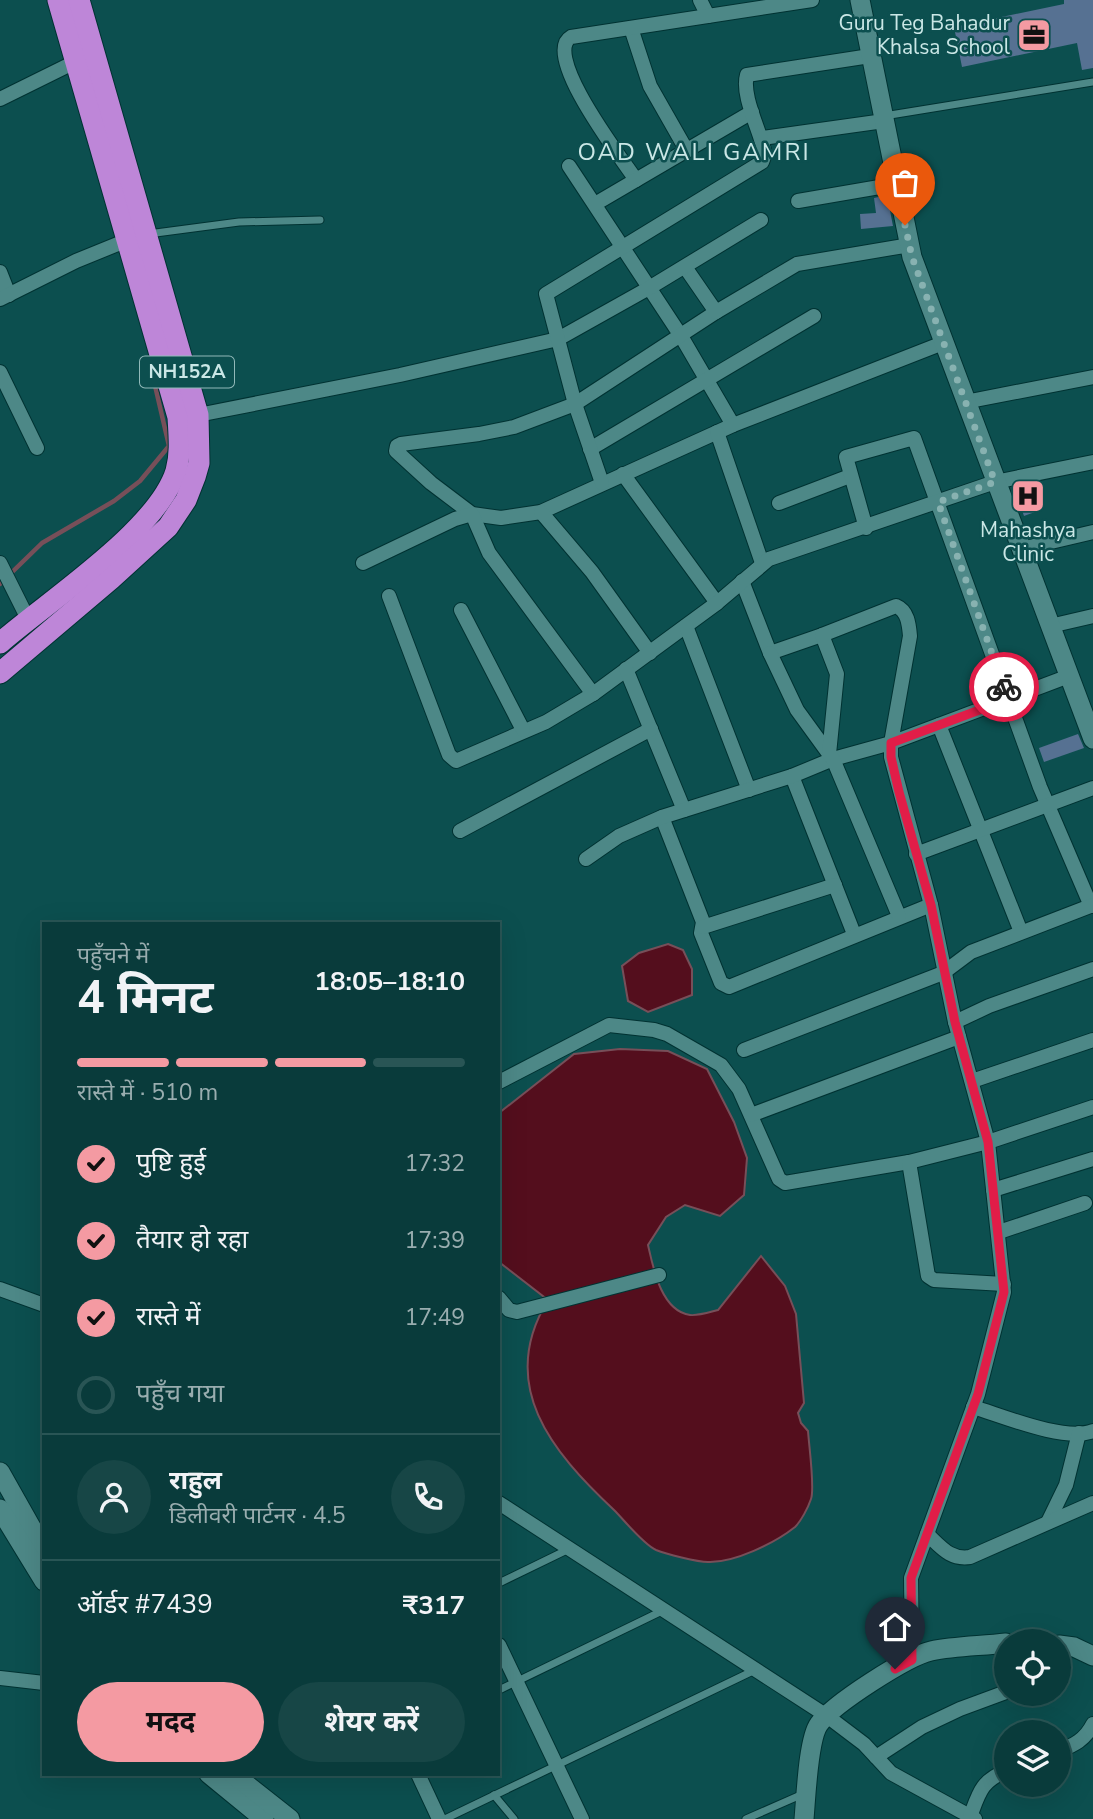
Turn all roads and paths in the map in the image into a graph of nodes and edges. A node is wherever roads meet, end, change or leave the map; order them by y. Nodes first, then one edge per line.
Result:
1 (58, 0) edge
2 (79, 0) edge
3 (700, 0) edge
4 (812, 0) edge
5 (860, 0) edge
6 (708, 16) junction
7 (631, 28) junction
8 (94, 52) junction
9 (870, 56) junction
10 (75, 62) junction
11 (1093, 82) edge
12 (0, 99) edge
13 (752, 112) junction
14 (883, 118) junction
15 (762, 138) junction
16 (688, 152) junction
17 (569, 166) dead end
18 (636, 180) junction
19 (897, 184) junction
20 (798, 201) dead end
21 (595, 204) junction
22 (320, 220) dead end
23 (761, 220) dead end
24 (141, 235) junction
25 (910, 245) junction
26 (623, 247) junction
27 (685, 267) junction
28 (0, 272) edge
29 (649, 288) junction
30 (4, 297) edge
31 (716, 312) junction
32 (814, 316) dead end
33 (681, 336) junction
34 (558, 339) junction
35 (943, 342) junction
36 (0, 372) edge
37 (1093, 377) edge
38 (706, 382) junction
39 (965, 402) junction
40 (575, 404) junction
41 (198, 415) junction
42 (733, 425) junction
43 (717, 432) junction
44 (37, 448) dead end
45 (590, 449) junction
46 (1093, 462) edge
47 (623, 474) junction
48 (850, 476) junction
49 (995, 482) junction
50 (602, 483) junction
51 (938, 502) junction
52 (779, 503) dead end
53 (541, 512) junction
54 (472, 514) junction
55 (866, 527) junction
56 (1093, 531) edge
57 (1021, 550) junction
58 (363, 563) dead end
59 (762, 563) junction
60 (4, 572) edge
61 (742, 582) junction
62 (389, 596) dead end
63 (717, 603) junction
64 (461, 610) dead end
65 (1093, 615) edge
66 (28, 619) junction
67 (686, 626) junction
68 (1050, 626) junction
69 (822, 635) junction
70 (0, 643) edge
71 (650, 653) junction
72 (770, 653) junction
73 (626, 670) junction
74 (0, 673) edge
75 (1069, 676) junction
76 (593, 694) junction
77 (1009, 699) junction
78 (939, 725) junction
79 (651, 729) junction
80 (523, 730) junction
81 (1093, 739) edge
82 (891, 743) junction
83 (831, 756) junction
84 (792, 776) junction
85 (1093, 788) edge
86 (749, 790) junction
87 (1047, 805) junction
88 (684, 810) junction
89 (662, 817) junction
90 (981, 830) junction
91 (460, 831) dead end
92 (916, 854) junction
93 (586, 859) dead end
94 (835, 885) junction
95 (931, 905) junction
96 (1092, 906) edge
97 (899, 916) junction
98 (703, 927) junction
99 (1021, 932) junction
100 (854, 934) junction
101 (1093, 969) edge
102 (943, 973) junction
103 (955, 1022) junction
104 (959, 1037) junction
105 (1093, 1040) edge
106 (744, 1050) dead end
107 (500, 1081) edge
108 (972, 1081) junction
109 (1093, 1107) edge
110 (751, 1115) junction
111 (988, 1142) junction
112 (1093, 1159) edge
113 (909, 1162) junction
114 (993, 1190) junction
115 (1086, 1203) dead end
116 (999, 1232) junction
117 (659, 1275) dead end
118 (1004, 1284) junction
119 (0, 1289) edge
120 (500, 1299) edge
121 (42, 1304) edge
122 (973, 1407) junction
123 (1086, 1432) edge
124 (0, 1472) edge
125 (1093, 1503) edge
126 (500, 1504) edge
127 (0, 1509) edge
128 (1048, 1522) junction
129 (5, 1530) edge
130 (927, 1534) junction
131 (42, 1546) edge
132 (569, 1548) junction
133 (42, 1578) edge
134 (500, 1582) edge
135 (665, 1610) junction
136 (994, 1644) edge
137 (500, 1647) edge
138 (1071, 1647) edge
139 (1093, 1656) edge
140 (912, 1660) junction
141 (755, 1669) junction
142 (0, 1678) edge
143 (516, 1682) junction
144 (42, 1683) edge
145 (500, 1690) edge
146 (994, 1696) edge
147 (827, 1716) junction
148 (1093, 1724) edge
149 (1071, 1746) edge
150 (876, 1757) junction
151 (557, 1766) junction
152 (211, 1776) edge
153 (236, 1776) edge
154 (419, 1776) edge
155 (994, 1778) edge
156 (806, 1792) junction
157 (494, 1795) junction
158 (967, 1817) edge
159 (264, 1819) edge
160 (290, 1819) edge
161 (439, 1819) edge
162 (445, 1819) edge
163 (514, 1819) edge
164 (582, 1819) edge
165 (746, 1819) edge
166 (804, 1819) edge

1 - 10 highway, NH152A
2 - 8 highway, NH152A
3 - 6 street
4 - 6 street
5 - 9 street
6 - 7 street
7 - 16 street
7 - 18 street
8 - 10 street
8 - 24 highway, NH152A
9 - 13 street
9 - 14 street
10 - 12 street
10 - 24 highway, NH152A
11 - 14 lane
13 - 15 street
13 - 16 street
14 - 15 street
14 - 19 street
15 - 26 street
16 - 18 street
17 - 21 street
18 - 21 street
19 - 20 street
19 - 25 street
21 - 26 street
22 - 24 lane
23 - 27 street
24 - 30 street
24 - 41 highway, NH152A
24 - 66 highway, NH152A
25 - 31 street
25 - 35 street
26 - 29 street
26 - 34 street
27 - 29 street
27 - 31 street
28 - 30 street
29 - 33 street
29 - 34 street
31 - 33 street
32 - 38 street
33 - 38 street
33 - 40 street
34 - 40 street
34 - 41 street
35 - 39 street
35 - 42 street
36 - 44 street
37 - 39 street
38 - 42 street
38 - 45 street
39 - 49 street
40 - 45 street
40 - 54 street
41 - 74 highway, NH152A
42 - 43 street
43 - 47 street
43 - 59 street
45 - 50 street
46 - 49 street
47 - 50 street
47 - 63 street
48 - 51 street
48 - 52 street
48 - 55 street
49 - 51 street
49 - 57 street
50 - 53 street
51 - 55 street
51 - 77 street
53 - 54 street
53 - 71 street
54 - 58 street
54 - 76 street
55 - 59 street
56 - 57 street
57 - 68 street
59 - 61 street
60 - 66 street
61 - 63 street
61 - 72 street
62 - 80 street
63 - 67 street
64 - 80 street
65 - 68 street
66 - 70 highway, NH152A
67 - 71 street
67 - 86 street
68 - 75 street
69 - 72 street
69 - 82 street
69 - 83 street
71 - 73 street
72 - 83 street
73 - 76 street
73 - 79 street
75 - 77 street
75 - 81 street
76 - 80 street
77 - 78 street
77 - 87 street
78 - 82 street
78 - 90 street
79 - 88 street
79 - 91 street
82 - 83 street
82 - 92 street
83 - 84 street
83 - 97 street
84 - 86 street
84 - 94 street
85 - 87 street
86 - 88 street
87 - 90 street
87 - 96 street
88 - 89 street
89 - 93 street
89 - 98 street
90 - 92 street
90 - 99 street
92 - 95 street
94 - 98 street
94 - 100 street
95 - 97 street
95 - 102 street
96 - 99 street
97 - 100 street
98 - 100 street
99 - 102 street
101 - 103 street
102 - 103 street
102 - 106 street
103 - 104 street
104 - 108 street
104 - 110 street
105 - 108 street
107 - 110 street
108 - 111 street
109 - 111 street
110 - 113 street
111 - 113 street
111 - 114 street
112 - 114 street
113 - 118 street
114 - 116 street
115 - 116 street
116 - 118 street
117 - 120 street
118 - 122 street
119 - 121 street
122 - 123 street
122 - 130 street
123 - 128 street
124 - 131 street
125 - 128 street
126 - 132 street
127 - 129 street
128 - 130 street
129 - 133 street
130 - 140 street
132 - 134 lane
132 - 135 street
135 - 141 street
135 - 143 lane
136 - 140 street
137 - 143 street
138 - 139 street
140 - 147 street
141 - 147 street
141 - 151 lane
142 - 144 street
143 - 145 lane
143 - 151 street
146 - 150 street
147 - 150 street
147 - 156 street
148 - 149 street
150 - 158 street
151 - 157 lane
151 - 164 street
152 - 159 street
153 - 160 street
154 - 161 street
155 - 158 street
156 - 165 lane
156 - 166 street
157 - 162 lane
157 - 163 lane

